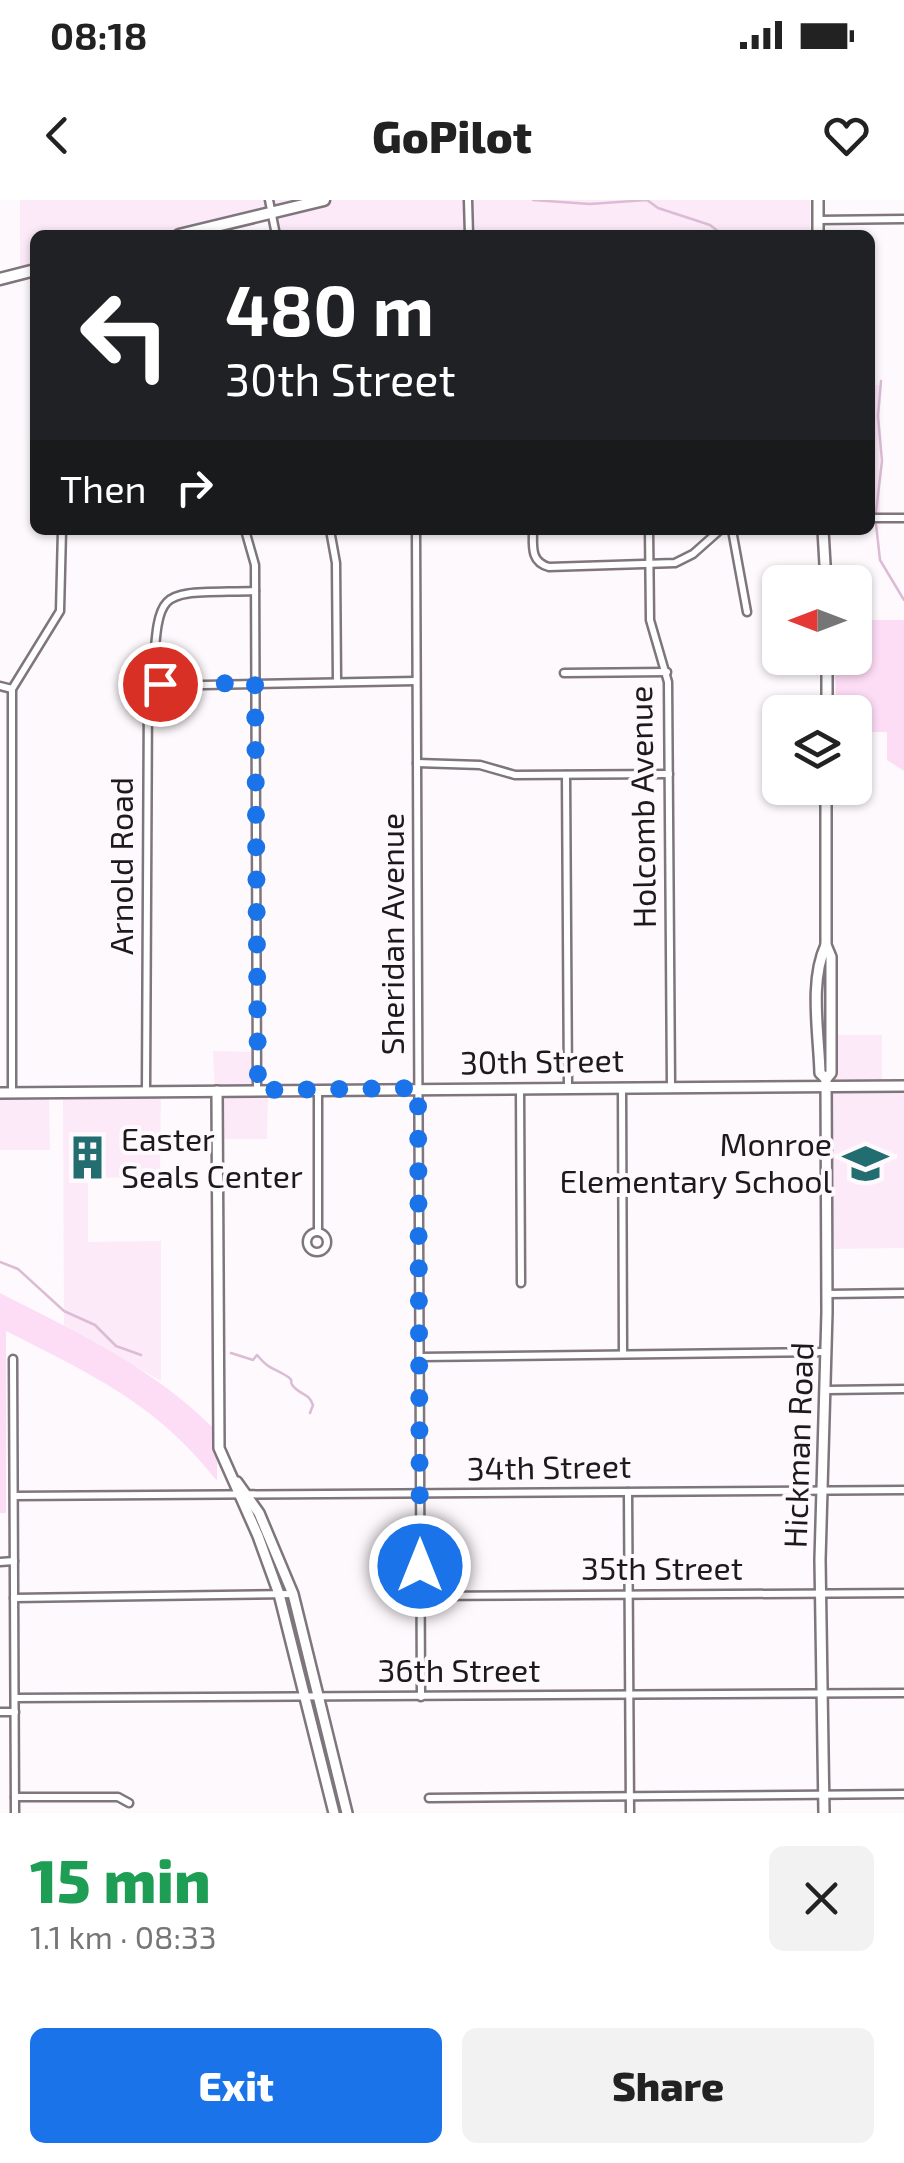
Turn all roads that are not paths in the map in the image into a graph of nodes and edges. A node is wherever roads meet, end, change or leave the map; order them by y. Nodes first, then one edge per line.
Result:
1 (324, 200) edge
2 (468, 200) edge
3 (818, 200) edge
4 (270, 206) edge
5 (904, 219) edge
6 (818, 220) junction
7 (194, 230) edge
8 (469, 230) edge
9 (818, 230) edge
10 (30, 271) edge
11 (0, 279) edge
12 (875, 518) edge
13 (904, 518) edge
14 (62, 535) edge
15 (246, 535) edge
16 (331, 535) edge
17 (416, 535) edge
18 (533, 535) edge
19 (649, 535) edge
20 (714, 535) edge
21 (733, 535) edge
22 (823, 535) edge
23 (649, 565) junction
24 (825, 565) edge
25 (255, 591) junction
26 (747, 612) dead end
27 (667, 672) junction
28 (564, 673) dead end
29 (416, 681) junction
30 (337, 682) junction
31 (255, 683) junction
32 (0, 686) edge
33 (152, 686) junction
34 (12, 689) junction
35 (418, 763) junction
36 (669, 774) junction
37 (566, 775) junction
38 (826, 805) edge
39 (826, 1082) junction
40 (568, 1086) junction
41 (622, 1086) junction
42 (671, 1086) junction
43 (904, 1086) edge
44 (520, 1087) junction
45 (418, 1088) junction
46 (217, 1090) junction
47 (258, 1090) junction
48 (318, 1090) junction
49 (146, 1092) junction
50 (6, 1093) edge
51 (318, 1232) dead end
52 (521, 1283) dead end
53 (827, 1294) junction
54 (904, 1294) edge
55 (826, 1352) junction
56 (623, 1354) junction
57 (420, 1357) junction
58 (13, 1359) dead end
59 (904, 1389) edge
60 (826, 1390) junction
61 (904, 1490) edge
62 (823, 1491) junction
63 (628, 1492) junction
64 (420, 1494) junction
65 (14, 1496) junction
66 (244, 1496) junction
67 (14, 1561) junction
68 (0, 1562) edge
69 (821, 1593) junction
70 (904, 1593) edge
71 (279, 1594) junction
72 (293, 1594) junction
73 (628, 1594) junction
74 (421, 1596) junction
75 (14, 1598) junction
76 (904, 1693) edge
77 (822, 1694) junction
78 (629, 1695) junction
79 (305, 1696) junction
80 (318, 1696) junction
81 (421, 1697) junction
82 (14, 1698) junction
83 (0, 1712) edge
84 (14, 1712) junction
85 (904, 1794) edge
86 (824, 1795) junction
87 (15, 1797) junction
88 (630, 1797) junction
89 (430, 1798) dead end
90 (129, 1802) dead end
91 (15, 1813) edge
92 (334, 1813) edge
93 (346, 1813) edge
94 (630, 1813) edge
95 (824, 1813) edge

1 - 4 main road
2 - 8 street
3 - 6 street
4 - 7 main road
5 - 6 street
6 - 9 street
10 - 11 main road
12 - 13 street
14 - 34 street
15 - 25 street
16 - 30 street
17 - 29 street, Sheridan Avenue
18 - 23 street
19 - 23 street, Holcomb Avenue
20 - 23 street
21 - 26 street
22 - 24 street
23 - 27 street, Holcomb Avenue
25 - 31 street
25 - 33 street, Arnold Road
27 - 28 street
27 - 36 street, Holcomb Avenue
29 - 30 street
29 - 35 street, Sheridan Avenue
30 - 31 street
31 - 33 street
31 - 47 street
32 - 34 street
33 - 49 street, Arnold Road
34 - 50 street
35 - 37 street
35 - 45 street, Sheridan Avenue
36 - 37 street
36 - 42 street, Holcomb Avenue
37 - 40 street
38 - 39 street, Hickman Road
39 - 42 street, 30th Street
39 - 43 street, 30th Street
39 - 53 street, Hickman Road
40 - 41 street, 30th Street
40 - 44 street, 30th Street
41 - 42 street, 30th Street
41 - 56 street
44 - 45 street, 30th Street
44 - 52 street
45 - 48 street, 30th Street
45 - 57 street, Sheridan Avenue
46 - 47 street, 30th Street
46 - 49 street, 30th Street
46 - 66 street
47 - 48 street, 30th Street
48 - 51 street
49 - 50 street, 30th Street
53 - 54 street
53 - 55 street, Hickman Road
55 - 56 street
55 - 60 street, Hickman Road
56 - 57 street
57 - 64 street, Sheridan Avenue
58 - 65 street
59 - 60 street
60 - 62 street, Hickman Road
61 - 62 street, 34th Street
62 - 63 street, 34th Street
62 - 69 street, Hickman Road
63 - 64 street, 34th Street
63 - 73 street
64 - 66 street, 34th Street
64 - 74 street, Sheridan Avenue
65 - 66 street, 34th Street
65 - 67 street
66 - 71 street
66 - 72 street
67 - 68 street
67 - 75 street
69 - 70 street, 35th Street
69 - 73 street, 35th Street
69 - 77 street, Hickman Road
71 - 72 street
71 - 75 street
71 - 79 street
72 - 80 street
73 - 74 street, 35th Street
73 - 78 street
74 - 81 street, Sheridan Avenue
75 - 82 street
76 - 77 street, 36th Street
77 - 78 street, 36th Street
77 - 86 street, Hickman Road
78 - 81 street, 36th Street
78 - 88 street
79 - 80 street, 36th Street
79 - 82 street, 36th Street
79 - 92 street
80 - 81 street, 36th Street
80 - 93 street
82 - 84 street
83 - 84 street
84 - 87 street
85 - 86 street
86 - 88 street
86 - 95 street, Hickman Road
87 - 90 street
87 - 91 street
88 - 89 street
88 - 94 street

